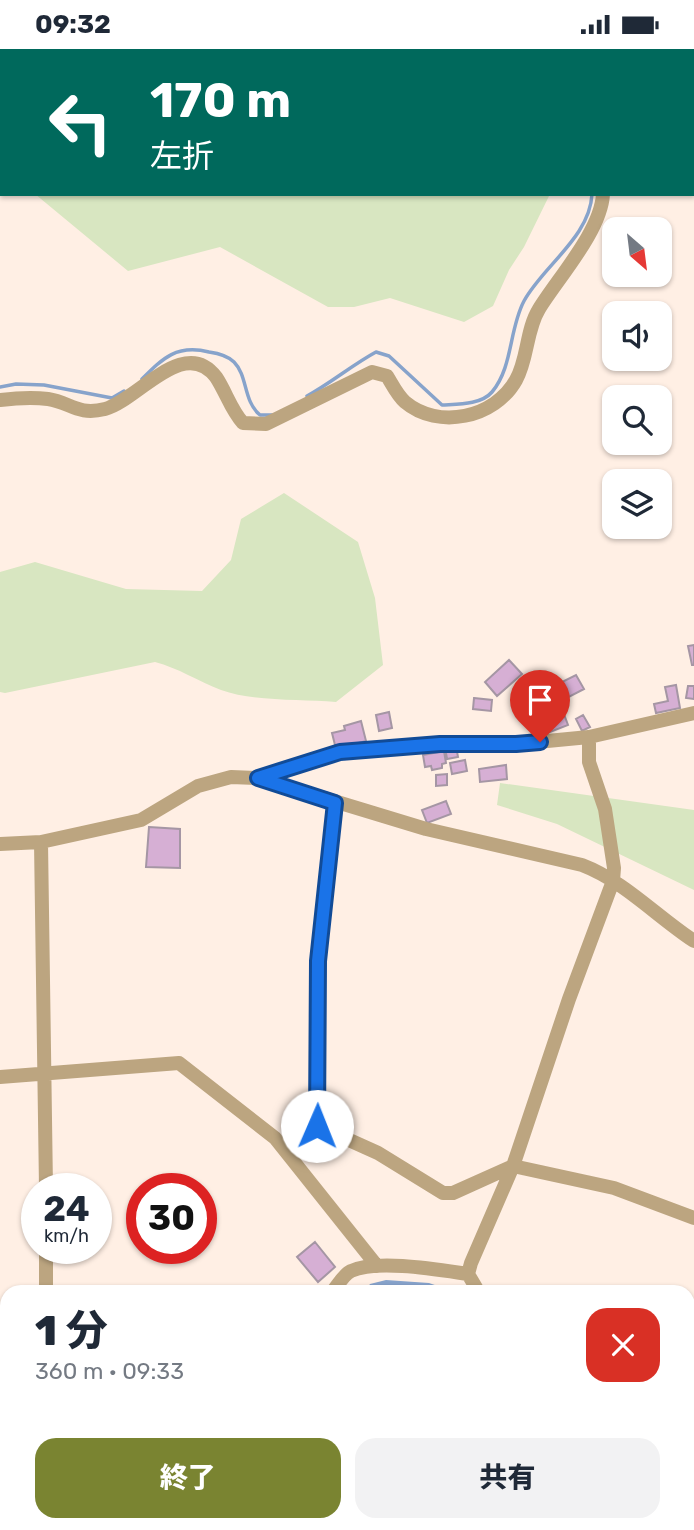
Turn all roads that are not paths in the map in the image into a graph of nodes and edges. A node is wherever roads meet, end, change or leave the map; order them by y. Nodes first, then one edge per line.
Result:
1 (603, 196) edge
2 (0, 400) edge
3 (694, 713) edge
4 (589, 737) junction
5 (258, 778) junction
6 (335, 803) junction
7 (41, 842) junction
8 (0, 844) edge
9 (613, 881) junction
10 (694, 941) edge
11 (46, 1075) junction
12 (0, 1077) edge
13 (513, 1166) junction
14 (46, 1173) edge
15 (694, 1218) edge
16 (46, 1264) edge
17 (377, 1266) junction
18 (468, 1274) junction
19 (46, 1285) edge
20 (338, 1285) edge
21 (474, 1285) edge

1 - 2 street
3 - 4 street
4 - 5 street
4 - 9 street
5 - 6 street
5 - 7 street
6 - 9 street
6 - 13 street
7 - 8 street
7 - 11 street
9 - 10 street
9 - 13 street
11 - 12 street
11 - 14 street
11 - 17 street
13 - 15 street
13 - 18 street
16 - 19 street
17 - 18 street
17 - 20 street
18 - 21 street

